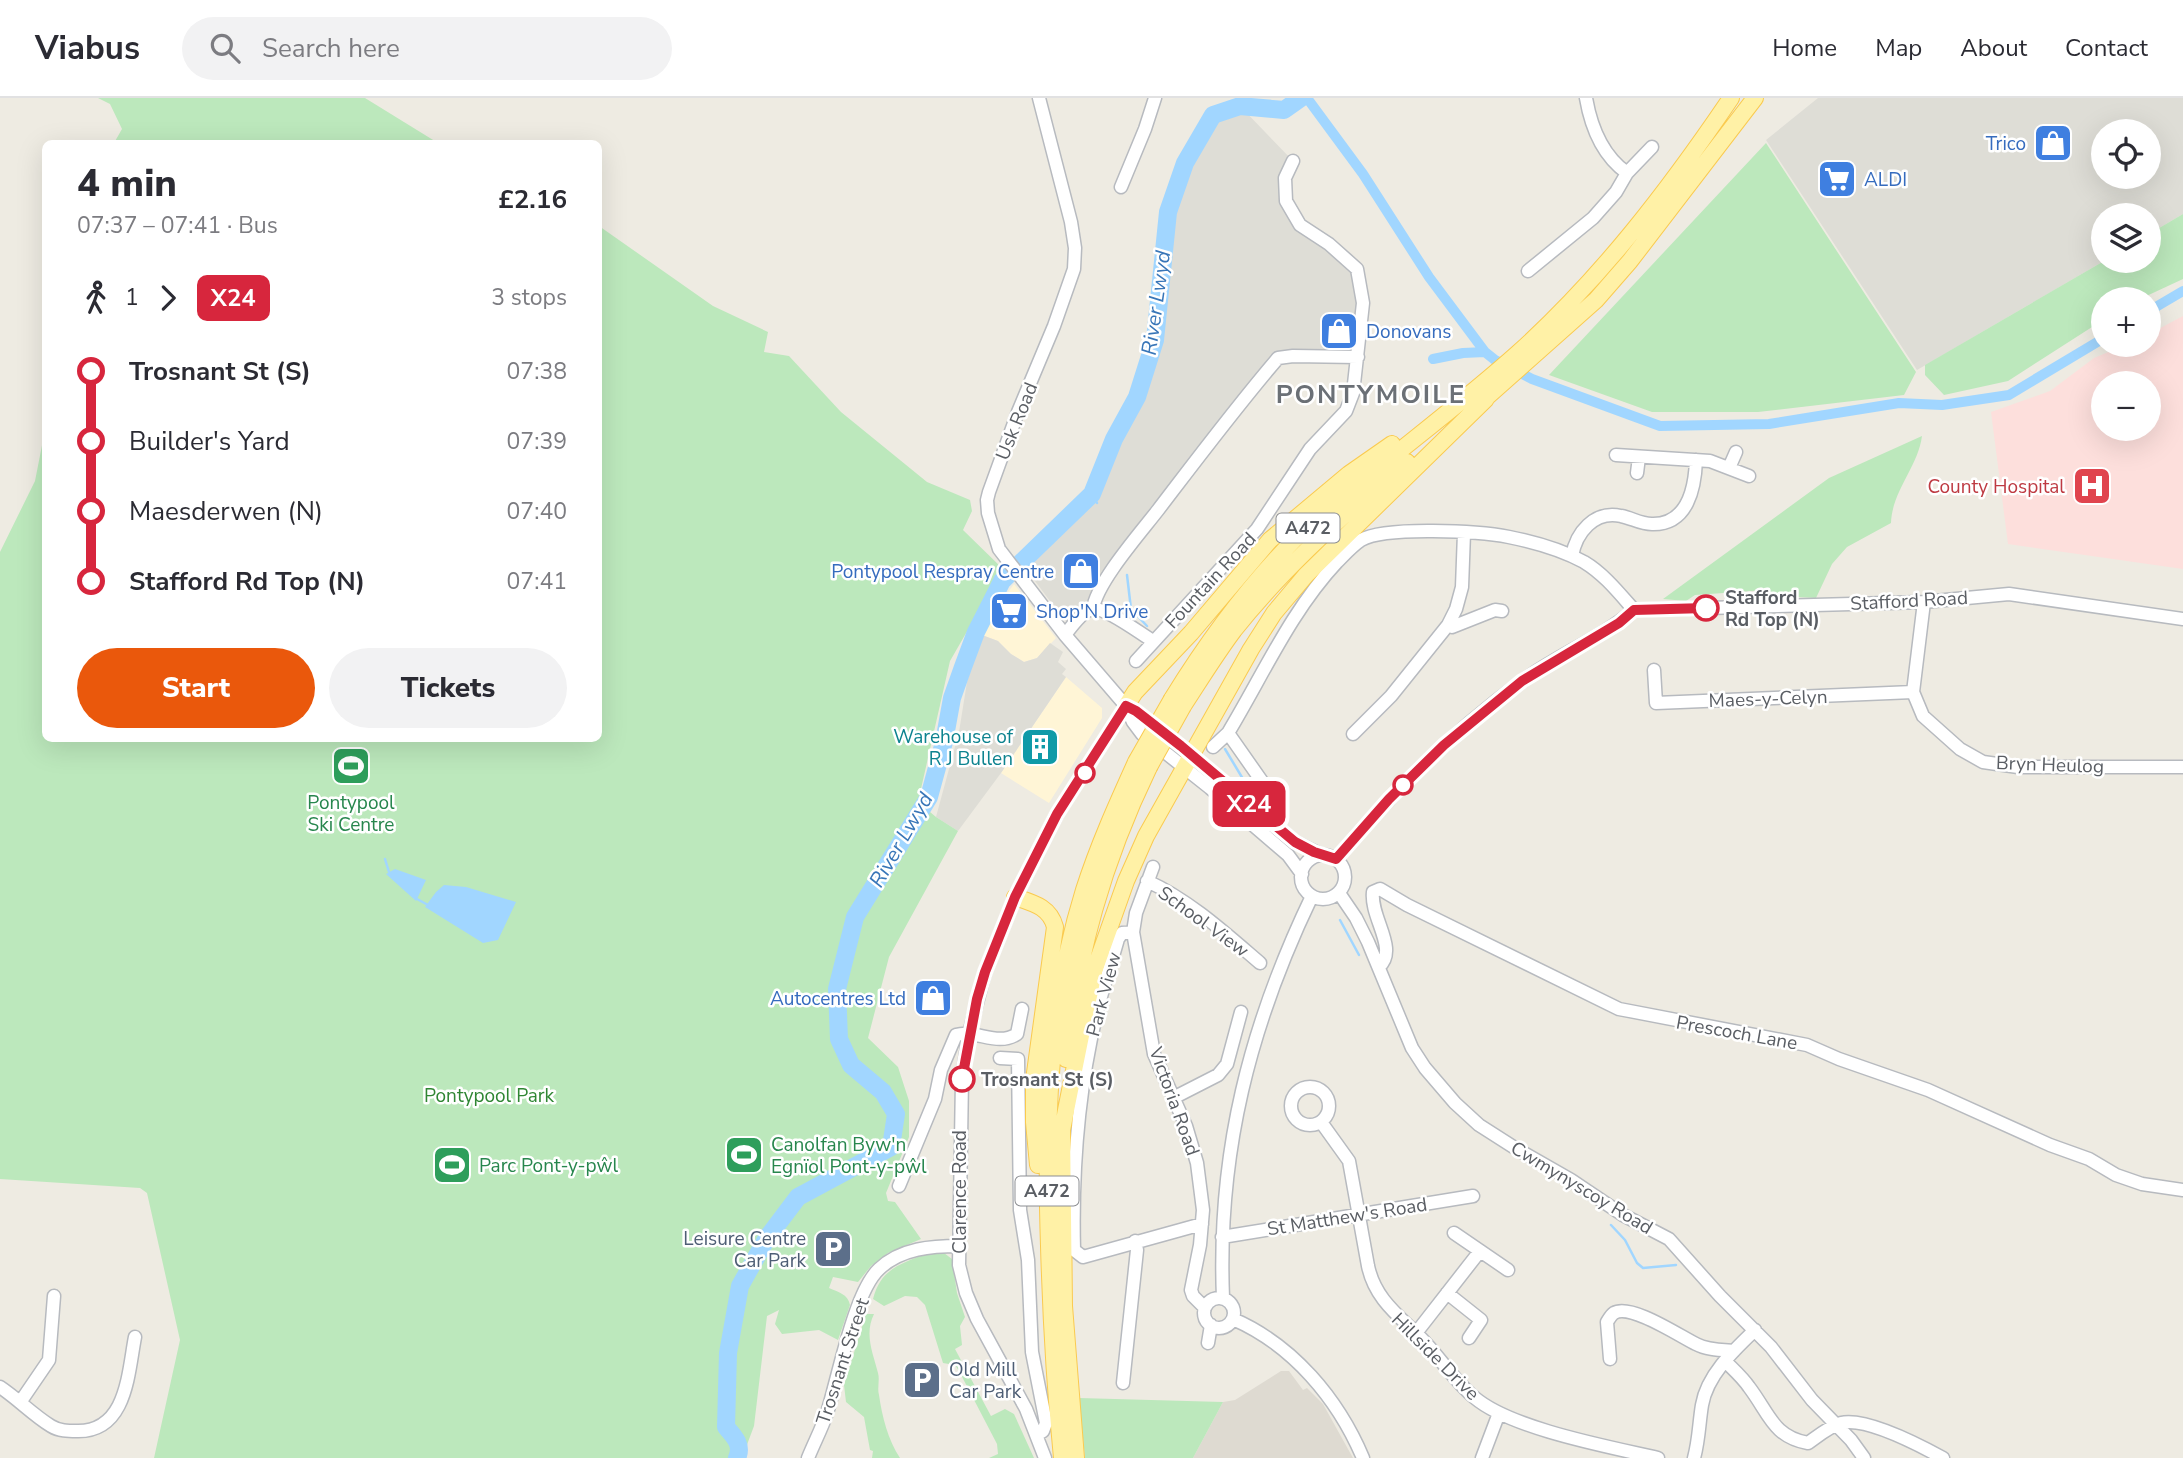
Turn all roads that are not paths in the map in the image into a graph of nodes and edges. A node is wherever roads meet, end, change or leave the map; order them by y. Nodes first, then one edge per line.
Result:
1 (1039, 98) edge
2 (1155, 98) edge
3 (1586, 98) edge
4 (1731, 98) edge
5 (1755, 98) edge
6 (1652, 148) dead end
7 (1293, 161) dead end
8 (1628, 173) junction
9 (1121, 187) dead end
10 (1528, 271) dead end
11 (1358, 357) junction
12 (1524, 357) junction
13 (1481, 394) junction
14 (1437, 420) junction
15 (1736, 452) dead end
16 (1616, 455) dead end
17 (1639, 457) junction
18 (1696, 460) junction
19 (1729, 468) junction
20 (1637, 473) dead end
21 (1749, 476) dead end
22 (1464, 533) junction
23 (1572, 556) junction
24 (1924, 602) junction
25 (1093, 609) junction
26 (1634, 610) junction
27 (1502, 611) dead end
28 (2183, 619) edge
29 (1448, 625) junction
30 (1065, 635) junction
31 (1153, 641) junction
32 (1136, 661) dead end
33 (1654, 670) dead end
34 (1913, 692) junction
35 (1178, 702) junction
36 (1126, 706) junction
37 (1228, 733) junction
38 (1353, 734) dead end
39 (1213, 747) dead end
40 (1189, 762) junction
41 (1143, 765) junction
42 (2183, 767) edge
43 (1268, 794) dead end
44 (1322, 855) junction
45 (1336, 859) junction
46 (1153, 867) dead end
47 (1302, 874) junction
48 (1147, 881) junction
49 (1339, 893) junction
50 (1312, 896) junction
51 (1015, 897) junction
52 (1132, 932) junction
53 (1260, 963) dead end
54 (1379, 967) junction
55 (1022, 1010) dead end
56 (1241, 1012) dead end
57 (969, 1034) junction
58 (1000, 1058) dead end
59 (1173, 1098) junction
60 (1321, 1122) dead end
61 (1061, 1135) junction
62 (899, 1186) dead end
63 (2183, 1190) edge
64 (1047, 1194) junction
65 (1473, 1196) dead end
66 (1359, 1214) junction
67 (1202, 1224) junction
68 (1454, 1233) dead end
69 (1222, 1237) junction
70 (1135, 1241) junction
71 (960, 1246) junction
72 (1480, 1251) junction
73 (1508, 1270) dead end
74 (1447, 1293) junction
75 (54, 1296) dead end
76 (1223, 1298) junction
77 (1205, 1308) junction
78 (1233, 1319) junction
79 (1211, 1325) junction
80 (1755, 1330) junction
81 (1416, 1333) junction
82 (135, 1336) dead end
83 (1469, 1338) dead end
84 (1208, 1343) dead end
85 (1730, 1357) junction
86 (1610, 1359) dead end
87 (1123, 1383) dead end
88 (0, 1387) edge
89 (21, 1401) junction
90 (1499, 1413) junction
91 (1837, 1424) junction
92 (1038, 1434) junction
93 (1612, 1452) edge
94 (808, 1458) edge
95 (1045, 1458) edge
96 (1062, 1458) edge
97 (1076, 1458) edge
98 (1363, 1458) edge
99 (1482, 1458) edge
100 (1658, 1458) edge
101 (1694, 1458) edge
102 (1864, 1458) edge
103 (1943, 1458) edge

1 - 30 street, Usk Road
2 - 9 street
3 - 8 street
4 - 12 main road, A472
5 - 12 main road, A472
6 - 8 street
7 - 11 street, Fountain Road
8 - 10 street
11 - 25 street
11 - 31 street, Fountain Road
12 - 13 main road, A472
13 - 14 main road, A472
13 - 35 main road, A472
13 - 40 main road
14 - 35 main road, A472
14 - 36 main road
15 - 19 street
16 - 17 street
17 - 18 street
17 - 20 street
18 - 19 street
18 - 23 street
19 - 21 street
22 - 23 street
22 - 29 street
22 - 37 street
23 - 26 street
24 - 26 street, Stafford Road
24 - 28 street, Stafford Road
24 - 34 street
25 - 30 street
25 - 31 street, Fountain Road
26 - 45 street
27 - 29 street
29 - 38 street
30 - 36 street, Usk Road
31 - 32 street, Fountain Road
33 - 34 street, Maes-y-Celyn
34 - 42 street, Bryn Heulog
35 - 41 main road, A472, bridge
36 - 40 street, Usk Road
36 - 51 street, Clarence Road
37 - 39 street
37 - 43 street
40 - 44 street
40 - 47 street
40 - 61 main road
41 - 61 main road, A472
41 - 64 main road, A472
44 - 45 street
44 - 47 street
45 - 49 street
46 - 48 street, Park View
47 - 50 street
48 - 52 street, Park View
48 - 53 street, School View
49 - 50 street
49 - 54 street, Cwmynyscoy Road
50 - 69 street
51 - 57 street, Clarence Road
51 - 64 main road
52 - 59 street, Victoria Road
52 - 70 street, Park View
54 - 63 street, Prescoch Lane
54 - 80 street, Cwmynyscoy Road
55 - 57 street
56 - 59 street
57 - 62 street
57 - 71 street, Clarence Road
58 - 92 street
59 - 67 street, Victoria Road
60 - 66 street, Hillside Drive
61 - 97 main road, A472
64 - 96 main road, A472
65 - 66 street, St Matthew's Road
66 - 69 street, St Matthew's Road
66 - 81 street, Hillside Drive
67 - 70 street, Park View
67 - 77 street, Victoria Road
68 - 72 street
69 - 76 street
70 - 87 street
71 - 92 street, Clarence Road
71 - 94 street, Trosnant Street
72 - 73 street
72 - 74 street
74 - 81 street
74 - 83 street
75 - 89 street
76 - 77 street
76 - 78 street
77 - 79 street
78 - 79 street
78 - 98 street
79 - 84 street
80 - 85 street
80 - 91 street, Cwmynyscoy Road
81 - 90 street, Hillside Drive
82 - 89 street
85 - 86 street
85 - 91 street
85 - 101 street
88 - 89 street
90 - 93 street, Hillside Drive
90 - 99 street
91 - 102 street, Cwmynyscoy Road
91 - 103 street
92 - 95 street, Clarence Road
93 - 100 street, Hillside Drive

